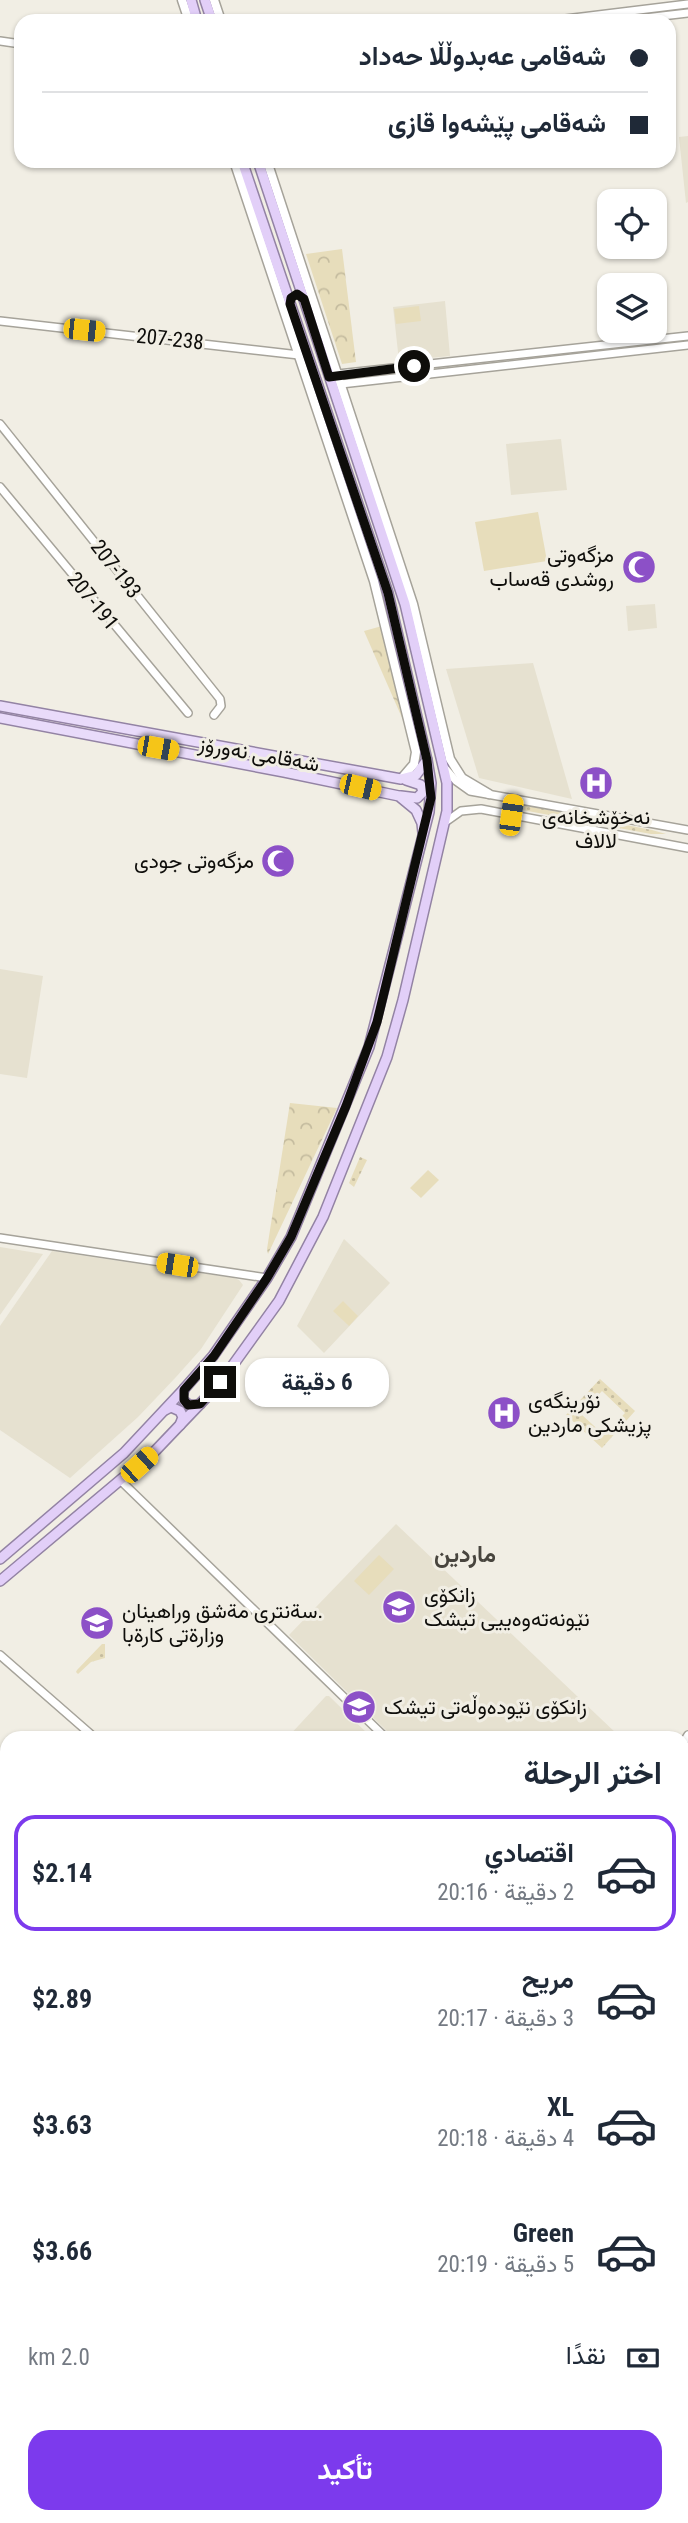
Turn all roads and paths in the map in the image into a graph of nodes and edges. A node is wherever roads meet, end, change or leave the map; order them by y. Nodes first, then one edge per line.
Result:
1 (688, 4) edge
2 (688, 13) edge
3 (641, 14) joint
4 (237, 168) edge
5 (244, 168) edge
6 (260, 168) edge
7 (269, 168) edge
8 (250, 195) junction
9 (295, 274) junction
10 (282, 278) junction
11 (304, 299) junction
12 (290, 304) junction
13 (0, 321) edge
14 (688, 336) edge
15 (688, 345) edge
16 (625, 348) junction
17 (299, 355) junction
18 (335, 380) junction
19 (316, 394) junction
20 (0, 424) edge
21 (0, 487) edge
22 (396, 647) junction
23 (51, 705) dead end
24 (0, 706) edge
25 (36, 712) junction
26 (188, 713) dead end
27 (214, 715) dead end
28 (0, 718) edge
29 (444, 750) junction
30 (427, 760) junction
31 (444, 767) junction
32 (401, 779) junction
33 (474, 792) junction
34 (489, 794) junction
35 (399, 796) junction
36 (513, 798) junction
37 (473, 809) junction
38 (511, 815) junction
39 (444, 824) junction
40 (688, 830) edge
41 (422, 837) junction
42 (688, 848) edge
43 (368, 1051) junction
44 (387, 1057) junction
45 (357, 1080) junction
46 (376, 1087) junction
47 (0, 1238) edge
48 (267, 1278) junction
49 (184, 1390) junction
50 (204, 1401) junction
51 (165, 1410) junction
52 (179, 1426) junction
53 (121, 1480) junction
54 (0, 1559) edge
55 (0, 1581) edge
56 (0, 1655) edge
57 (87, 1731) edge
58 (377, 1731) edge

1 - 3 street
2 - 3 street
4 - 8 main road
5 - 8 highway
6 - 9 highway
7 - 18 main road
8 - 10 highway
8 - 17 main road
9 - 10 highway
9 - 11 highway
10 - 12 highway
11 - 12 highway
11 - 18 highway
12 - 19 highway
13 - 17 street, 207-238
14 - 16 street
15 - 16 street
16 - 18 street
17 - 19 main road
18 - 29 highway
19 - 22 highway
20 - 27 street, 207-193
21 - 26 street, 207-191
22 - 30 highway
22 - 32 main road
23 - 25 main road
24 - 25 main road, شەقامی نەورۆز
25 - 32 main road, شەقامی نەورۆز
28 - 35 main road, شەقامی نەورۆز
29 - 31 highway
29 - 34 main road
30 - 32 main road
30 - 41 highway
31 - 33 street
31 - 39 highway
32 - 35 main road
33 - 34 street
33 - 37 street
34 - 36 street
35 - 41 main road
36 - 38 street
36 - 40 street
37 - 38 street
37 - 39 street
38 - 42 street
39 - 44 highway
41 - 43 highway
43 - 44 highway
43 - 45 highway
44 - 46 highway
45 - 46 highway
45 - 48 highway
46 - 50 highway
47 - 48 street
48 - 49 highway
49 - 50 highway
49 - 51 highway
50 - 52 highway
51 - 52 highway
51 - 54 highway
52 - 53 highway
53 - 55 highway
53 - 58 street
56 - 57 street

